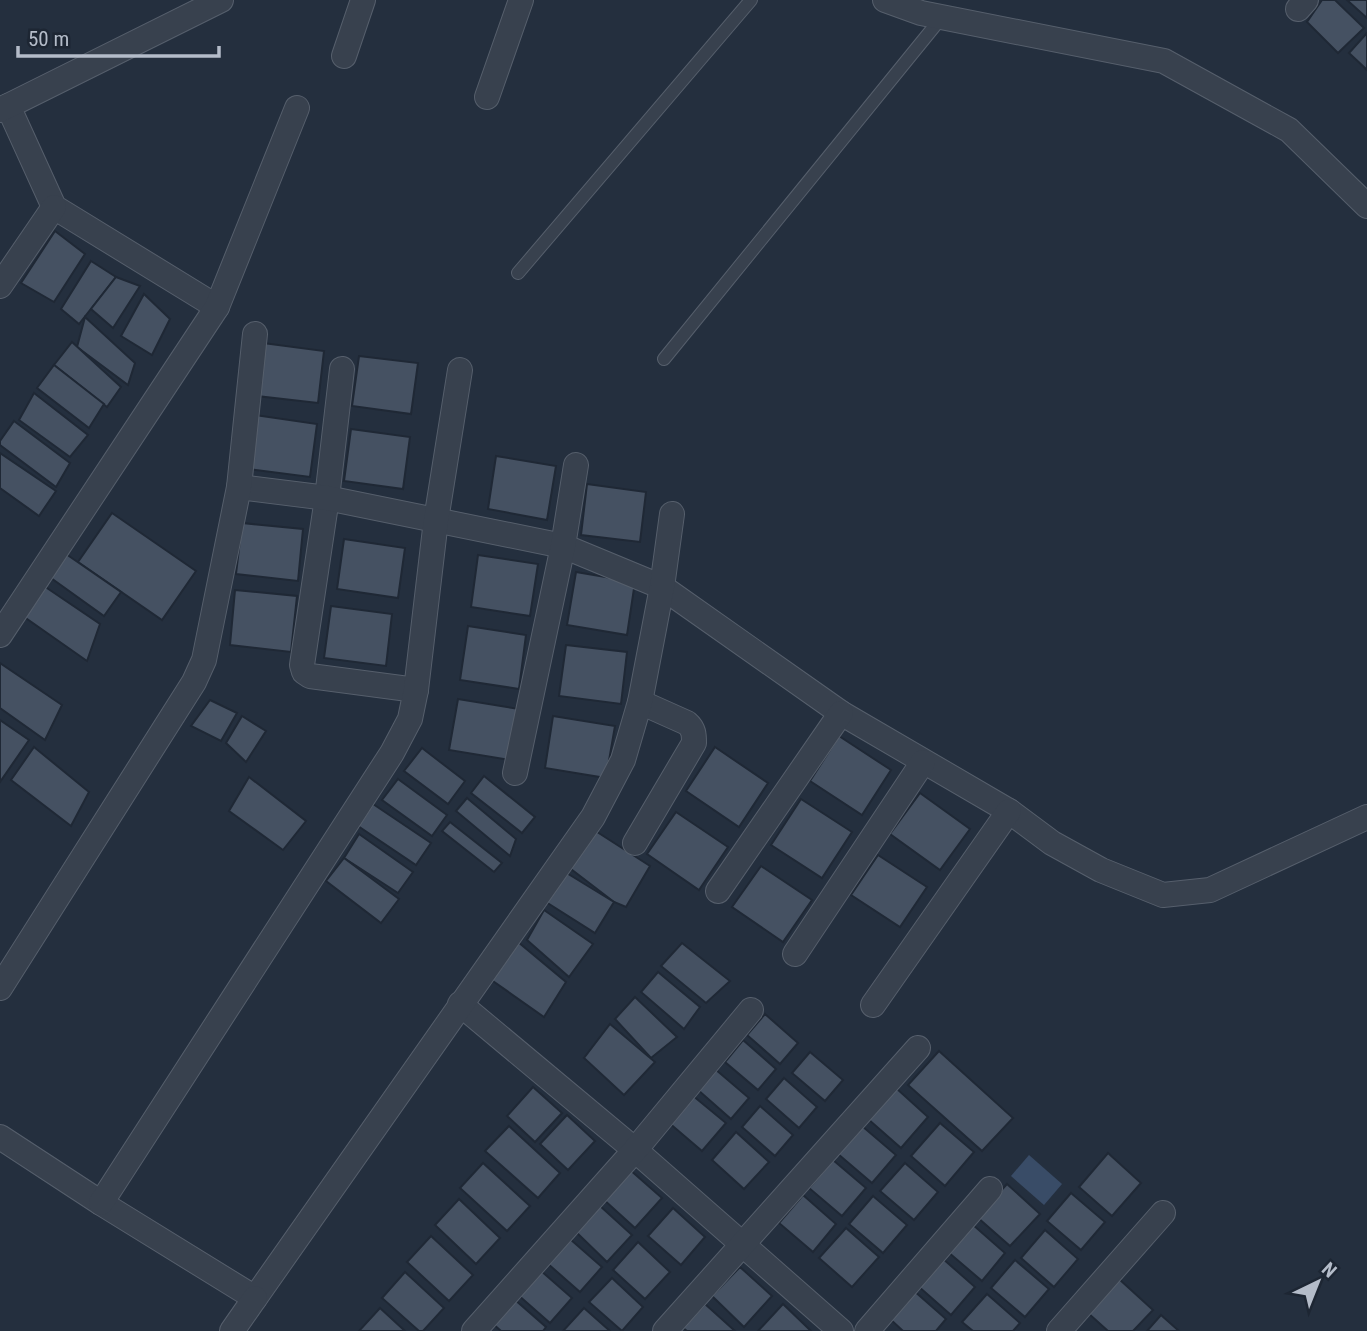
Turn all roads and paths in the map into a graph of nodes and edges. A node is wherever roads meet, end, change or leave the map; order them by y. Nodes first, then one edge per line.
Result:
1 (221, 0) edge
2 (363, 0) edge
3 (521, 0) edge
4 (751, 0) edge
5 (885, 0) edge
6 (942, 17) junction
7 (344, 55) dead end
8 (487, 97) dead end
9 (4, 108) edge
10 (296, 108) dead end
11 (1367, 206) edge
12 (54, 207) junction
13 (519, 274) dead end
14 (0, 286) edge
15 (217, 307) junction
16 (255, 334) dead end
17 (664, 359) dead end
18 (342, 369) dead end
19 (460, 370) dead end
20 (576, 465) dead end
21 (239, 487) junction
22 (327, 498) junction
23 (672, 514) dead end
24 (436, 520) junction
25 (563, 546) junction
26 (662, 587) junction
27 (0, 635) edge
28 (416, 690) junction
29 (640, 702) junction
30 (841, 713) junction
31 (923, 762) junction
32 (515, 773) dead end
33 (1009, 811) junction
34 (1367, 817) edge
35 (635, 843) dead end
36 (719, 891) dead end
37 (794, 954) dead end
38 (0, 988) edge
39 (460, 1004) junction
40 (873, 1005) dead end
41 (751, 1010) dead end
42 (918, 1048) dead end
43 (0, 1137) edge
44 (635, 1150) junction
45 (990, 1189) dead end
46 (101, 1203) junction
47 (1163, 1213) dead end
48 (742, 1244) junction
49 (255, 1298) junction
50 (232, 1331) edge
51 (474, 1331) edge
52 (665, 1331) edge
53 (841, 1331) edge
54 (867, 1331) edge
55 (1059, 1331) edge

1 - 9 street
2 - 7 street
3 - 8 street
4 - 13 lane
5 - 6 street
6 - 11 street
6 - 17 lane
9 - 12 street
10 - 15 street
12 - 14 street
12 - 15 street
15 - 27 street
16 - 21 street
18 - 22 street
19 - 24 street
20 - 25 street
21 - 22 street
21 - 38 street
22 - 24 street
22 - 28 street
23 - 26 street
24 - 25 street
24 - 28 street
25 - 26 street
25 - 32 street
26 - 29 street
26 - 30 street
28 - 46 street
29 - 35 street
29 - 39 street
30 - 31 street
30 - 36 street
31 - 33 street
31 - 37 street
33 - 34 street
33 - 40 street
39 - 44 street
39 - 49 street
41 - 44 street
42 - 48 street
43 - 46 street
44 - 48 street
44 - 51 street
45 - 54 street
46 - 49 street
47 - 55 street
48 - 52 street
48 - 53 street
49 - 50 street

